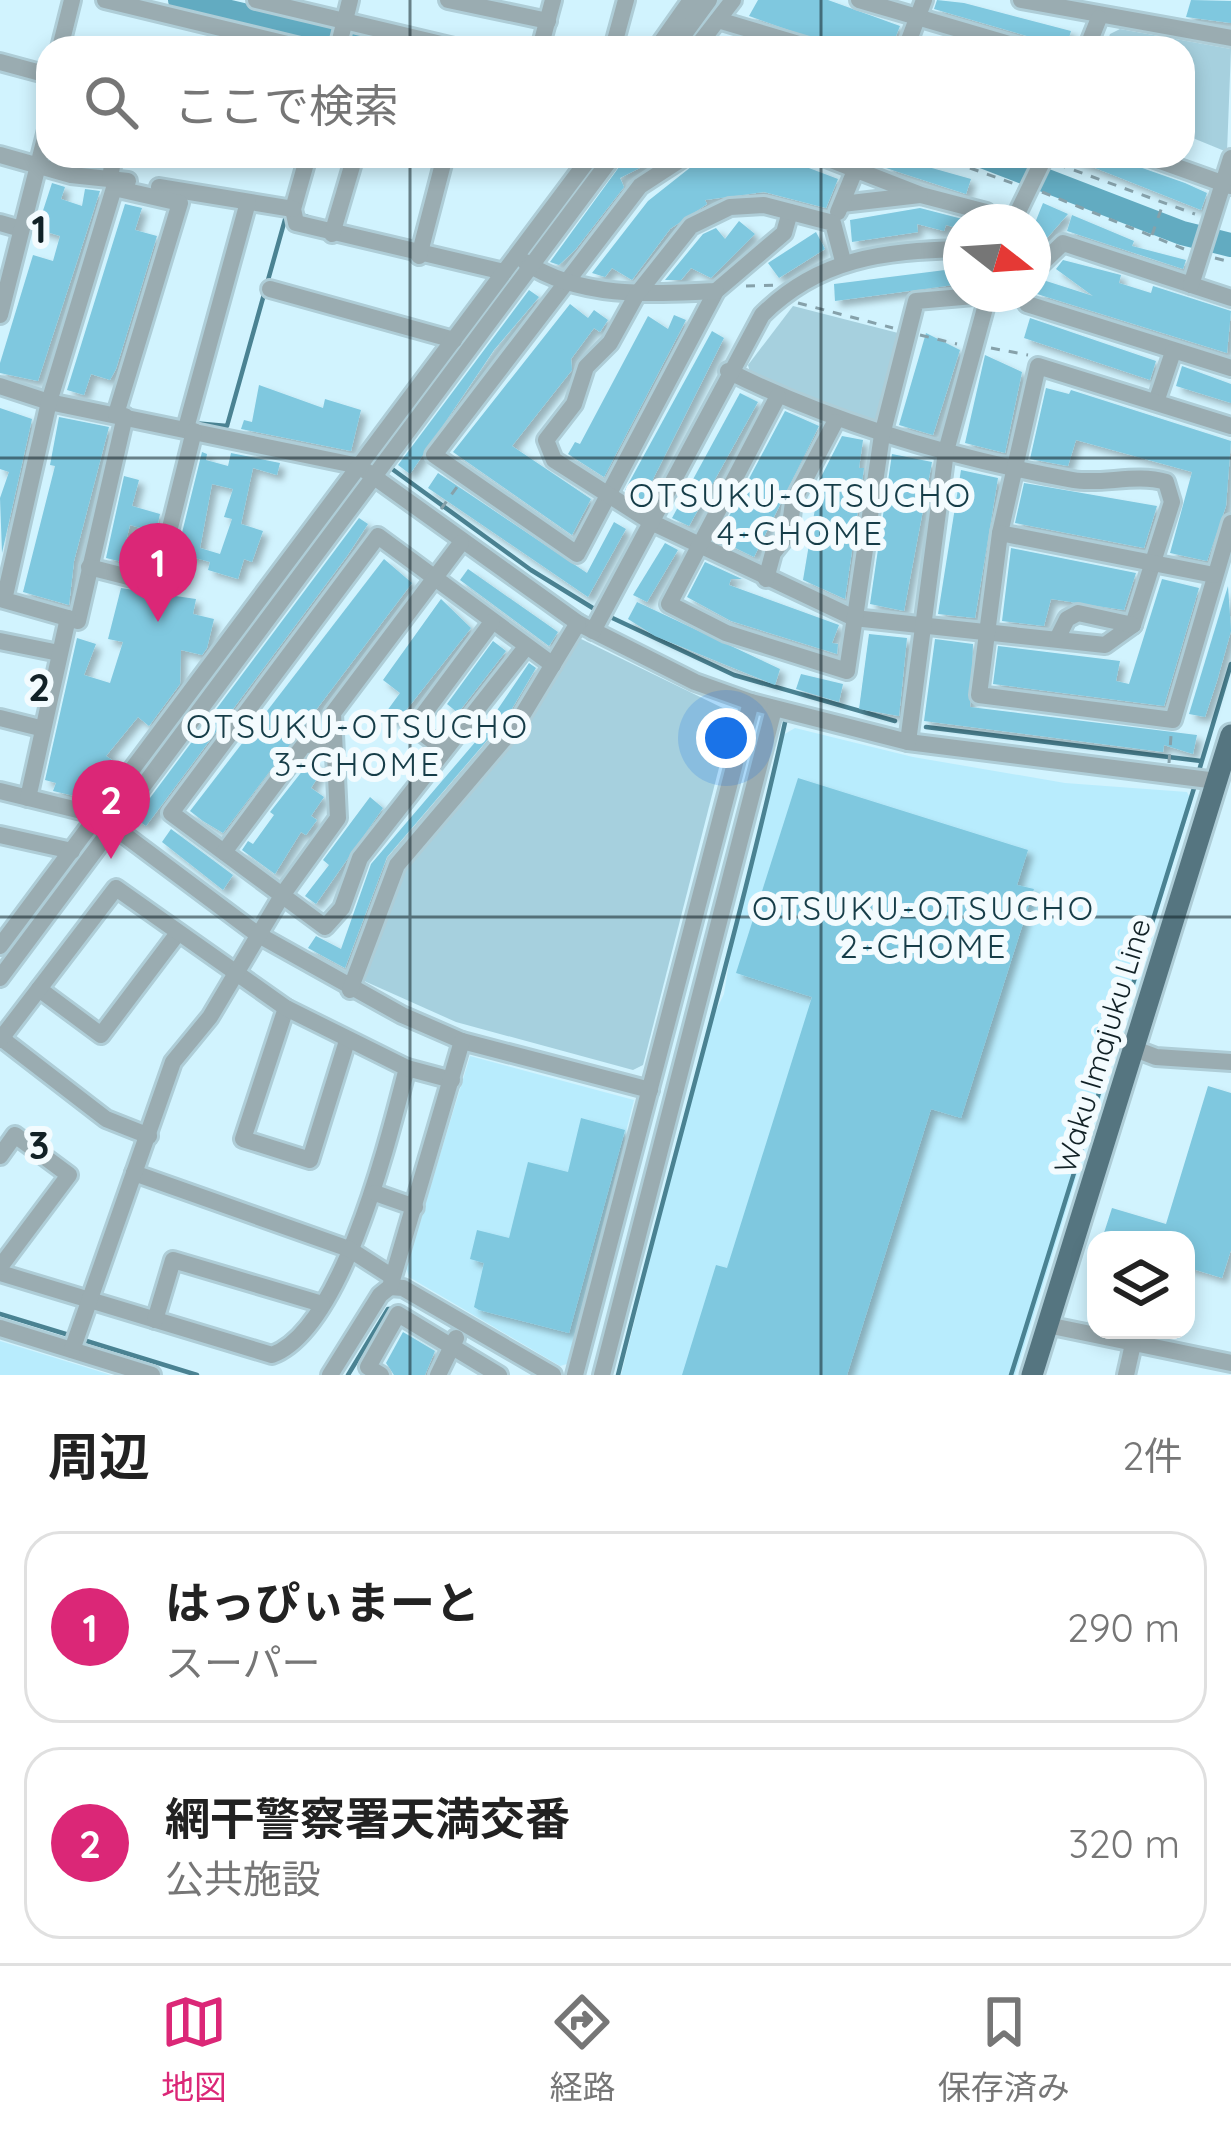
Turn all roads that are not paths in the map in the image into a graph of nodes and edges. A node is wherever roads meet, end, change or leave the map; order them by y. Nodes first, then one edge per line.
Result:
1 (72, 0) edge
2 (105, 0) edge
3 (256, 0) edge
4 (350, 0) edge
5 (448, 0) edge
6 (554, 0) edge
7 (626, 0) edge
8 (691, 0) edge
9 (709, 0) edge
10 (733, 0) edge
11 (859, 0) edge
12 (1026, 1) edge
13 (475, 3) edge
14 (921, 8) edge
15 (1099, 18) junction
16 (718, 20) junction
17 (548, 21) junction
18 (345, 22) junction
19 (63, 36) edge
20 (254, 36) edge
21 (341, 36) edge
22 (406, 36) edge
23 (544, 36) edge
24 (616, 36) edge
25 (665, 36) edge
26 (683, 36) edge
27 (705, 36) edge
28 (772, 36) edge
29 (992, 36) edge
30 (1092, 36) edge
31 (1231, 38) edge
32 (0, 62) edge
33 (36, 72) edge
34 (0, 155) edge
35 (1231, 158) edge
36 (36, 164) edge
37 (37, 168) edge
38 (56, 168) edge
39 (112, 168) edge
40 (305, 168) edge
41 (351, 168) edge
42 (442, 168) edge
43 (584, 168) edge
44 (603, 168) edge
45 (667, 168) edge
46 (856, 168) edge
47 (869, 168) edge
48 (1040, 168) edge
49 (1178, 168) edge
50 (110, 177) junction
51 (1227, 186) edge
52 (920, 195) junction
53 (248, 202) junction
54 (842, 204) junction
55 (955, 204) edge
56 (1023, 204) edge
57 (790, 212) junction
58 (295, 216) junction
59 (0, 223) edge
60 (833, 224) junction
61 (21, 229) junction
62 (332, 234) junction
63 (943, 251) edge
64 (1051, 255) edge
65 (419, 256) junction
66 (524, 261) junction
67 (842, 261) junction
68 (504, 272) junction
69 (566, 280) junction
70 (1190, 285) junction
71 (270, 289) dead end
72 (716, 291) junction
73 (637, 294) junction
74 (1231, 298) edge
75 (943, 299) edge
76 (987, 312) edge
77 (1051, 312) edge
78 (0, 314) edge
79 (454, 340) junction
80 (1173, 352) junction
81 (1231, 368) edge
82 (728, 371) junction
83 (0, 386) edge
84 (778, 396) junction
85 (49, 402) junction
86 (1156, 402) junction
87 (121, 415) junction
88 (835, 422) junction
89 (1231, 426) edge
90 (190, 430) junction
91 (882, 434) junction
92 (946, 451) junction
93 (1015, 467) junction
94 (367, 470) junction
95 (607, 495) junction
96 (651, 522) junction
97 (1231, 524) edge
98 (1000, 533) junction
99 (461, 543) junction
100 (700, 546) junction
101 (1154, 562) junction
102 (89, 567) junction
103 (1214, 575) junction
104 (434, 578) junction
105 (766, 579) junction
106 (68, 618) junction
107 (854, 618) junction
108 (920, 621) junction
109 (492, 622) junction
110 (1133, 625) junction
111 (585, 627) junction
112 (987, 631) junction
113 (1057, 639) junction
114 (0, 641) edge
115 (526, 647) junction
116 (59, 653) junction
117 (553, 665) junction
118 (752, 702) junction
119 (774, 709) junction
120 (0, 718) edge
121 (40, 728) junction
122 (1231, 735) edge
123 (330, 740) junction
124 (908, 742) junction
125 (444, 749) junction
126 (1217, 781) junction
127 (0, 791) edge
128 (28, 798) junction
129 (106, 821) junction
130 (0, 835) edge
131 (72, 851) junction
132 (224, 852) junction
133 (283, 894) junction
134 (178, 933) junction
135 (257, 934) junction
136 (0, 946) edge
137 (233, 973) junction
138 (0, 977) edge
139 (39, 989) junction
140 (350, 990) junction
141 (286, 1008) junction
142 (1, 1039) edge
143 (347, 1041) junction
144 (462, 1042) junction
145 (1135, 1049) junction
146 (1231, 1062) edge
147 (407, 1068) junction
148 (452, 1080) junction
149 (650, 1090) junction
150 (149, 1136) junction
151 (0, 1156) edge
152 (134, 1173) junction
153 (375, 1193) junction
154 (415, 1207) junction
155 (349, 1249) junction
156 (0, 1270) edge
157 (390, 1281) junction
158 (89, 1300) junction
159 (322, 1304) junction
160 (155, 1320) junction
161 (465, 1323) junction
162 (1047, 1325) junction
163 (0, 1328) edge
164 (1133, 1344) junction
165 (452, 1346) junction
166 (72, 1350) junction
167 (1231, 1364) edge
168 (152, 1375) edge
169 (330, 1375) edge
170 (381, 1375) edge
171 (437, 1375) edge
172 (499, 1375) edge
173 (553, 1375) edge
174 (575, 1375) edge
175 (602, 1375) edge
176 (1032, 1375) edge
177 (1126, 1375) edge

1 - 19 street
2 - 20 street
3 - 18 street
4 - 18 street
5 - 13 street
6 - 17 street
7 - 24 street
8 - 25 street
9 - 26 street
10 - 16 street
11 - 14 street
12 - 15 street
13 - 17 street
14 - 29 street
15 - 30 street
15 - 31 street
16 - 27 street
16 - 28 street
17 - 23 street
18 - 21 street
18 - 22 street
32 - 33 street
34 - 36 street
35 - 51 street
37 - 61 street
38 - 50 street
39 - 50 street
40 - 58 street
41 - 62 street
42 - 65 street
43 - 66 street
44 - 66 street
45 - 69 street
46 - 54 street
47 - 52 street
48 - 56 street
49 - 51 street
50 - 53 street
51 - 70 street
52 - 54 street
52 - 55 street
53 - 58 street
53 - 90 street
54 - 60 street
57 - 60 street
57 - 72 street
57 - 73 street
58 - 62 street
59 - 61 street
60 - 67 street
61 - 78 street
62 - 65 street
63 - 67 street
64 - 70 street
65 - 68 street
66 - 68 street
66 - 69 street
66 - 94 street
67 - 82 street
68 - 79 street
69 - 73 street
69 - 95 street
70 - 74 street
71 - 79 street
72 - 73 street
72 - 95 street
73 - 95 street
75 - 91 street
76 - 92 street
77 - 80 street
79 - 94 street
80 - 81 street
80 - 86 street
82 - 84 street
82 - 96 street
83 - 85 street
84 - 88 street
84 - 100 street
85 - 87 street
85 - 87 street
85 - 106 street
86 - 89 street
86 - 93 street
87 - 90 street
87 - 102 street
88 - 91 street
88 - 105 street
90 - 94 street
90 - 102 street
91 - 92 street
91 - 107 street
92 - 93 street
92 - 108 street
93 - 98 street
93 - 101 street
94 - 99 street
94 - 129 street
95 - 96 street
96 - 100 street
96 - 111 street
97 - 103 street
98 - 101 street
98 - 112 street
99 - 104 street
99 - 111 street
100 - 105 street
100 - 107 street
101 - 103 street
101 - 110 street
102 - 106 street
103 - 112 street
104 - 109 street
104 - 123 street
104 - 132 street
105 - 107 street
106 - 116 street
107 - 108 street
108 - 112 street
108 - 124 street
109 - 115 street
109 - 125 street
110 - 113 street
110 - 113 street
111 - 117 street
111 - 118 street
112 - 113 street
114 - 116 street
115 - 117 street
115 - 125 street
116 - 121 street
117 - 140 street
118 - 119 street
118 - 149 street
119 - 124 street
119 - 175 street
120 - 121 street
121 - 128 street
122 - 126 main road, Waku Imajuku Line
123 - 132 street
123 - 133 street
124 - 126 street
125 - 133 street
126 - 145 main road, Waku Imajuku Line
127 - 128 street
128 - 129 street
129 - 131 street
129 - 135 street
129 - 138 street
130 - 131 street
131 - 136 street
132 - 133 street
133 - 135 street
134 - 137 street
134 - 139 street
134 - 139 street
135 - 137 street
135 - 140 street
137 - 141 street
137 - 150 street
139 - 142 street
140 - 144 street
141 - 143 street
141 - 143 street
142 - 150 street
143 - 147 street
144 - 148 street
144 - 149 street
145 - 146 street
145 - 162 main road, Waku Imajuku Line
147 - 148 street
147 - 153 street
148 - 154 street
149 - 174 street
150 - 152 street
151 - 156 street
152 - 155 street
152 - 158 street
153 - 154 street
153 - 155 street
154 - 157 street
155 - 157 street
155 - 159 street
156 - 158 street
157 - 161 street
157 - 169 street
158 - 160 street
158 - 166 street
159 - 160 street
159 - 160 street
161 - 165 street
161 - 173 street
162 - 164 street
162 - 176 main road, Waku Imajuku Line
163 - 166 street
164 - 167 street
164 - 177 street
165 - 170 street
165 - 171 street
165 - 172 street
166 - 168 street

